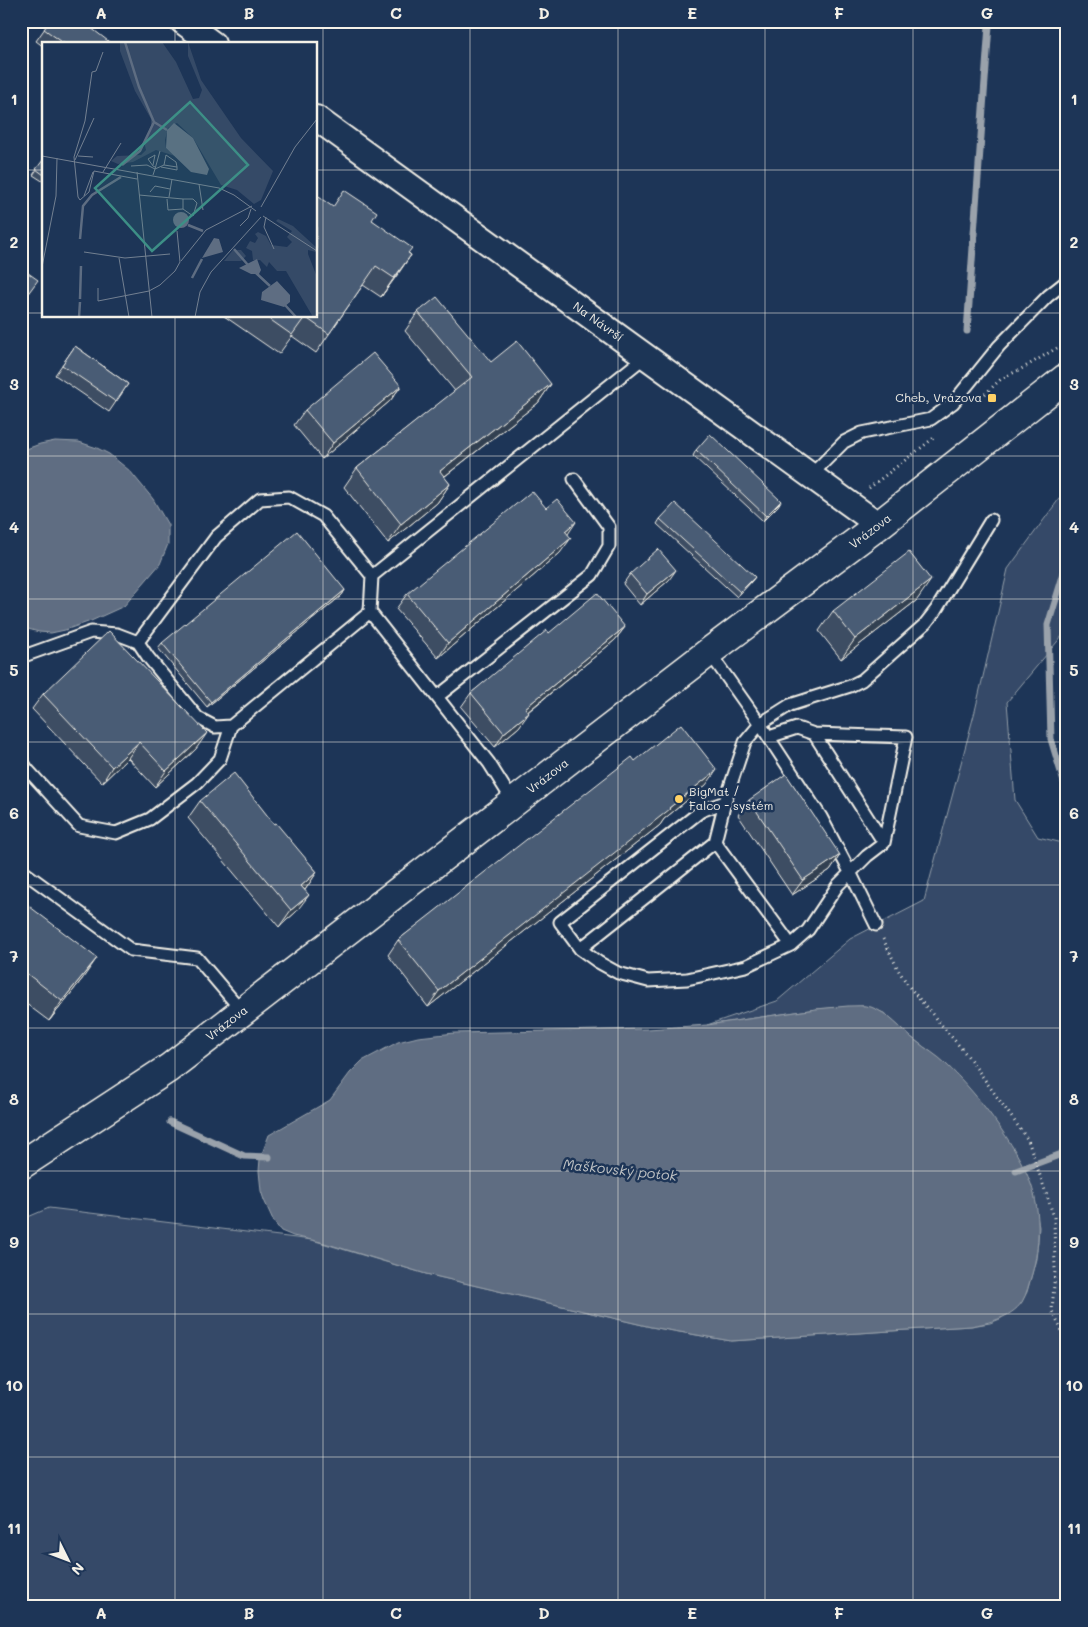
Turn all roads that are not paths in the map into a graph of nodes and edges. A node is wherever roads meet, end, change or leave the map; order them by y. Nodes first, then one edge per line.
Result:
1 (182, 21) edge
2 (210, 42) edge
3 (318, 119) edge
4 (1067, 281) edge
5 (646, 356) junction
6 (1067, 377) edge
7 (811, 475) junction
8 (574, 479) dead end
9 (992, 520) dead end
10 (879, 525) junction
11 (372, 576) junction
12 (370, 612) junction
13 (138, 642) junction
14 (709, 652) junction
15 (21, 657) edge
16 (436, 697) junction
17 (760, 724) junction
18 (231, 726) junction
19 (814, 734) junction
20 (769, 737) junction
21 (21, 759) edge
22 (725, 802) junction
23 (514, 803) junction
24 (715, 842) junction
25 (884, 842) junction
26 (21, 870) edge
27 (851, 874) junction
28 (876, 925) road end
29 (791, 945) junction
30 (580, 949) junction
31 (242, 1011) junction
32 (21, 1165) edge

1 - 2 street
3 - 5 street, Na Návrší
4 - 7 lane
5 - 7 street, Na Návrší
5 - 11 lane
6 - 10 street, Vrázova
7 - 10 street, Na Návrší
8 - 16 lane
9 - 17 lane
10 - 14 street, Vrázova
11 - 12 lane
11 - 13 lane
12 - 16 lane
12 - 18 lane
13 - 15 lane
13 - 18 lane
14 - 17 lane
14 - 23 street, Vrázova
16 - 23 lane
17 - 20 lane
17 - 22 lane
18 - 21 lane
19 - 20 lane
19 - 25 lane
19 - 25 lane
20 - 27 lane
22 - 24 lane
22 - 30 lane
23 - 31 street, Vrázova
24 - 29 lane
24 - 30 lane
25 - 27 lane
26 - 31 lane
27 - 28 lane
27 - 29 lane
29 - 30 lane
31 - 32 street, Vrázova

